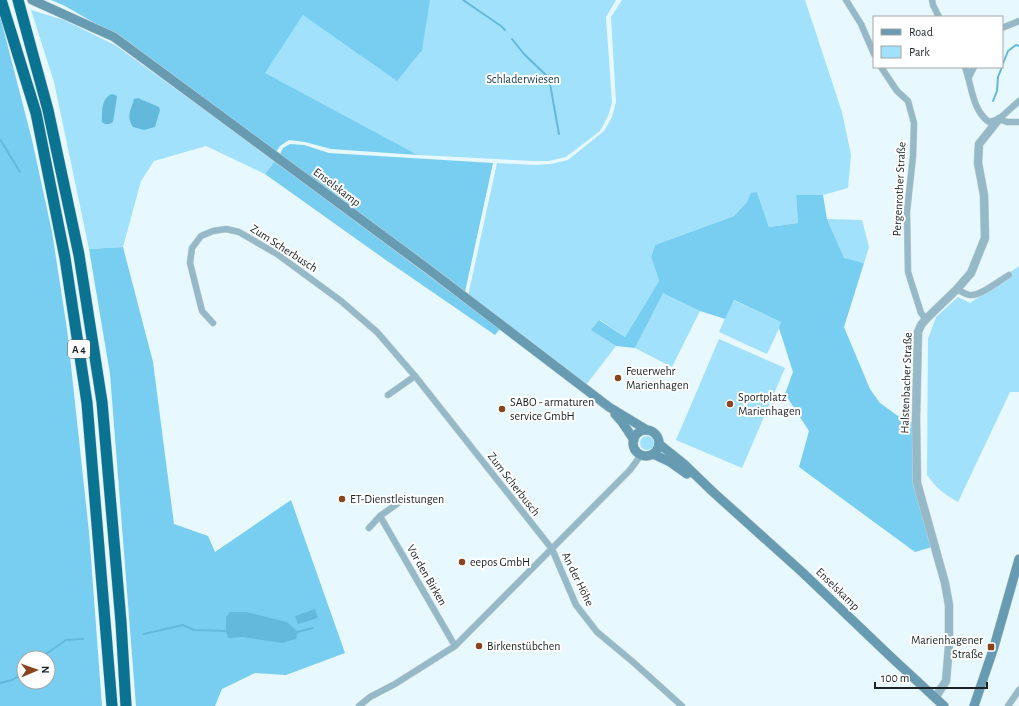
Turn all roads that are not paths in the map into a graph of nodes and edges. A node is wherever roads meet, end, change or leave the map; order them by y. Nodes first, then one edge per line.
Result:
1 (1, 0) edge
2 (18, 0) edge
3 (846, 0) edge
4 (932, 0) edge
5 (36, 1) edge
6 (938, 16) edge
7 (1019, 21) edge
8 (1003, 28) edge
9 (873, 52) edge
10 (882, 68) edge
11 (965, 68) edge
12 (974, 68) edge
13 (969, 77) junction
14 (1019, 101) edge
15 (999, 118) junction
16 (1019, 122) edge
17 (1009, 275) dead end
18 (958, 290) junction
19 (926, 319) junction
20 (213, 323) dead end
21 (415, 376) junction
22 (388, 395) dead end
23 (609, 407) junction
24 (647, 430) junction
25 (634, 440) junction
26 (660, 444) junction
27 (654, 454) junction
28 (641, 455) junction
29 (712, 492) junction
30 (401, 501) dead end
31 (380, 516) junction
32 (369, 528) dead end
33 (552, 549) junction
34 (1019, 559) edge
35 (455, 646) junction
36 (1019, 690) edge
37 (935, 698) junction
38 (112, 706) edge
39 (126, 706) edge
40 (359, 706) edge
41 (681, 706) edge
42 (944, 706) edge
43 (974, 706) edge
44 (1008, 706) edge

1 - 38 highway, A 4
2 - 39 highway, A 4
3 - 9 street
4 - 6 street
5 - 23 main road, Enselskamp
7 - 8 street
10 - 19 street, Pergenrother Straße
11 - 13 street
12 - 13 street
13 - 15 street
14 - 15 street, Halstenbacher Straße
15 - 16 street
15 - 18 street, Halstenbacher Straße
17 - 18 street
18 - 19 street, Halstenbacher Straße
19 - 37 street, Halstenbacher Straße
20 - 21 street, Zum Scherbusch
21 - 22 street
21 - 33 street, Zum Scherbusch
23 - 24 main road, Enselskamp
23 - 25 main road, Enselskamp
24 - 25 main road
24 - 26 main road, Enselskamp
25 - 28 main road, Enselskamp
26 - 27 main road
26 - 29 main road, Enselskamp
27 - 28 main road
27 - 29 main road, Enselskamp
28 - 33 street, An der Höhe
29 - 37 main road, Enselskamp
30 - 31 street
31 - 32 street
31 - 35 street, Vor den Birken
33 - 35 street
33 - 41 street, An der Höhe
34 - 43 main road
35 - 40 street
36 - 44 street
37 - 42 main road, Enselskamp

